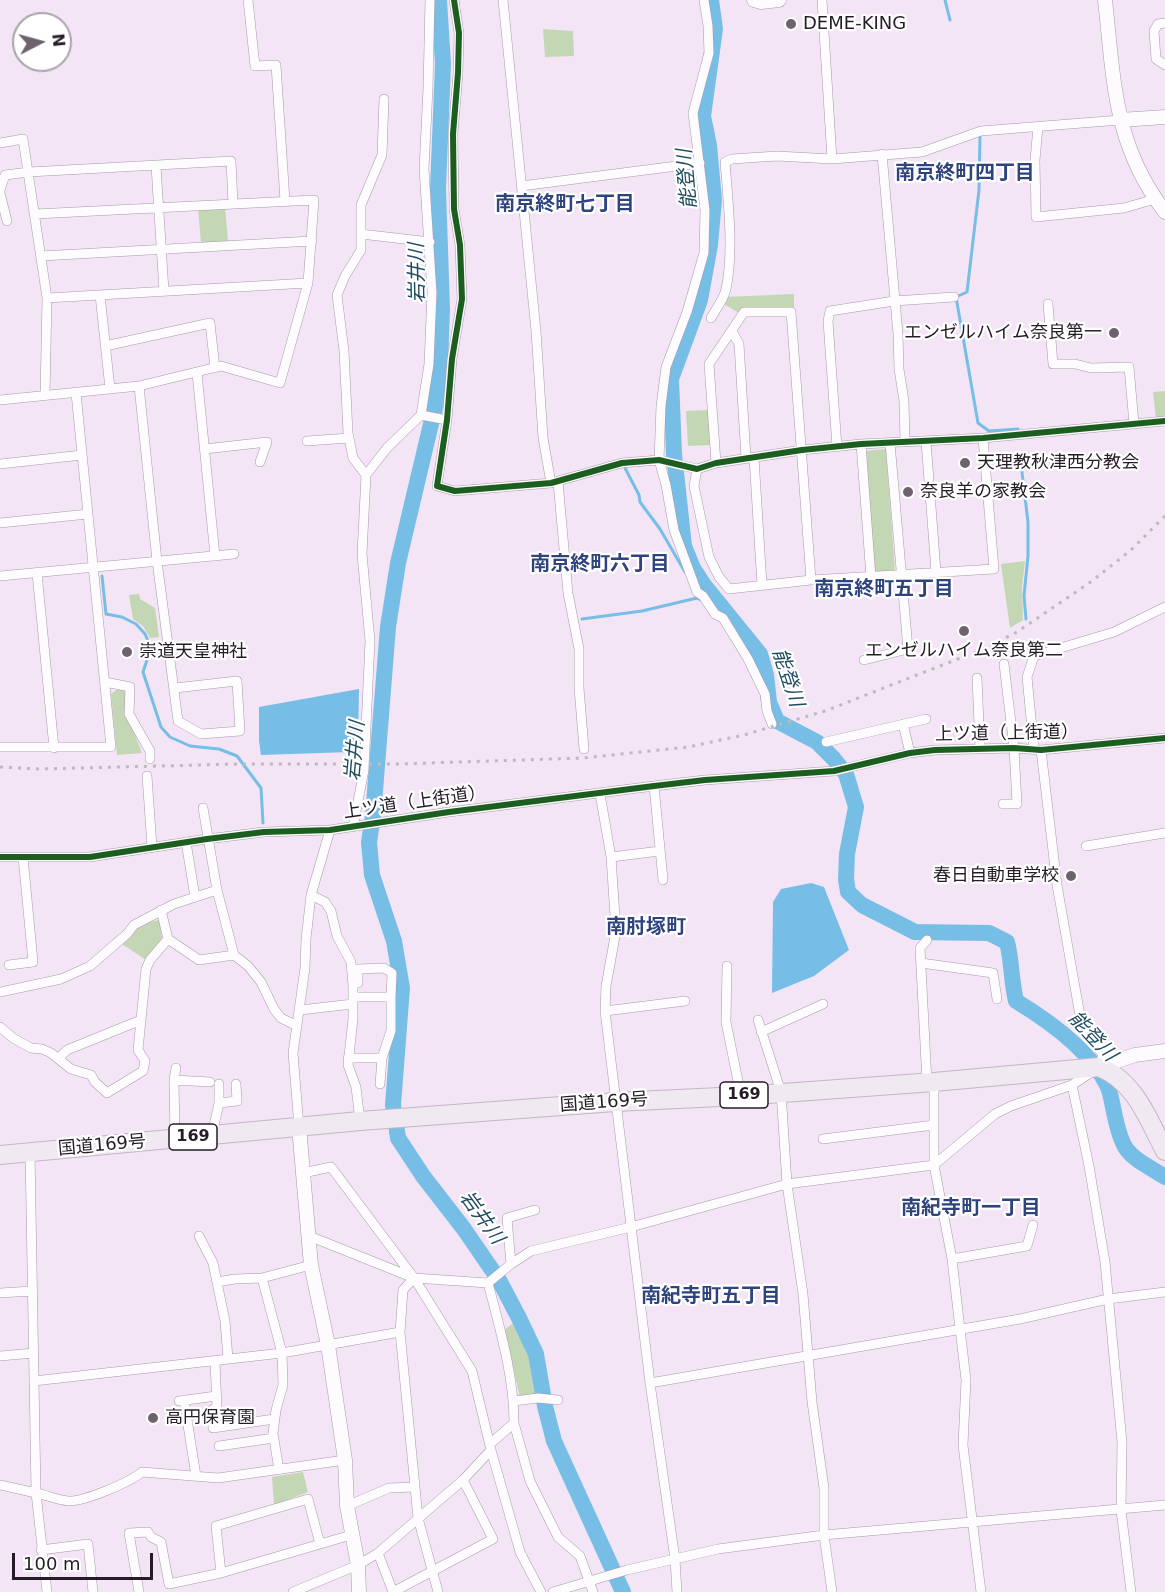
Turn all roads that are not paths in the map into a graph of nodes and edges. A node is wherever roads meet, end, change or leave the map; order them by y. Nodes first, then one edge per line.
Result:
1 (248, 0) edge
2 (430, 0) edge
3 (454, 0) edge
4 (503, 0) edge
5 (704, 0) edge
6 (754, 0) edge
7 (779, 0) edge
8 (822, 0) edge
9 (1106, 0) edge
10 (1165, 23) edge
11 (1165, 65) edge
12 (384, 99) dead end
13 (1165, 117) edge
14 (1120, 120) junction
15 (1038, 127) junction
16 (0, 143) edge
17 (882, 154) junction
18 (832, 159) junction
19 (700, 163) junction
20 (156, 166) junction
21 (29, 172) junction
22 (521, 186) junction
23 (0, 191) edge
24 (1155, 199) junction
25 (285, 201) junction
26 (233, 204) junction
27 (159, 208) junction
28 (1165, 212) edge
29 (35, 214) junction
30 (7, 221) dead end
31 (361, 234) junction
32 (312, 241) junction
33 (430, 242) junction
34 (162, 249) junction
35 (41, 256) junction
36 (308, 283) junction
37 (164, 291) junction
38 (100, 295) junction
39 (954, 297) dead end
40 (47, 298) junction
41 (894, 301) junction
42 (1048, 304) dead end
43 (711, 318) dead end
44 (732, 331) junction
45 (105, 346) junction
46 (215, 368) junction
47 (197, 373) junction
48 (139, 386) junction
49 (110, 389) junction
50 (76, 393) junction
51 (45, 396) junction
52 (0, 400) edge
53 (423, 416) junction
54 (445, 420) junction
55 (1165, 421) edge
56 (1134, 424) junction
57 (349, 438) junction
58 (983, 438) junction
59 (307, 441) dead end
60 (926, 441) junction
61 (905, 442) junction
62 (890, 443) junction
63 (861, 444) junction
64 (837, 447) junction
65 (205, 449) junction
66 (802, 450) junction
67 (82, 455) junction
68 (750, 458) junction
69 (662, 461) junction
70 (260, 462) dead end
71 (716, 463) junction
72 (0, 464) edge
73 (693, 467) junction
74 (366, 476) junction
75 (555, 482) junction
76 (88, 514) junction
77 (0, 523) edge
78 (234, 554) dead end
79 (215, 556) junction
80 (157, 561) junction
81 (93, 567) junction
82 (936, 572) junction
83 (37, 573) junction
84 (902, 575) junction
85 (0, 576) edge
86 (871, 577) junction
87 (811, 580) junction
88 (762, 585) junction
89 (1165, 607) edge
90 (864, 660) dead end
91 (1004, 664) dead end
92 (976, 678) dead end
93 (105, 682) junction
94 (175, 688) junction
95 (926, 719) dead end
96 (772, 724) dead end
97 (903, 724) junction
98 (1165, 738) edge
99 (826, 742) dead end
100 (0, 747) edge
101 (54, 748) junction
102 (584, 748) dead end
103 (980, 748) junction
104 (1014, 748) junction
105 (1038, 749) junction
106 (910, 753) junction
107 (150, 759) dead end
108 (147, 776) dead end
109 (654, 786) junction
110 (600, 794) junction
111 (1004, 804) dead end
112 (203, 808) dead end
113 (353, 826) junction
114 (330, 830) junction
115 (1165, 833) edge
116 (207, 839) junction
117 (186, 842) junction
118 (1086, 846) dead end
119 (152, 847) junction
120 (660, 851) junction
121 (0, 857) edge
122 (23, 857) junction
123 (611, 857) junction
124 (663, 880) dead end
125 (217, 890) junction
126 (311, 896) junction
127 (195, 897) junction
128 (161, 910) junction
129 (168, 939) junction
130 (927, 940) dead end
131 (234, 955) junction
132 (921, 963) junction
133 (9, 965) dead end
134 (727, 966) dead end
135 (353, 986) junction
136 (0, 992) edge
137 (391, 998) junction
138 (997, 999) dead end
139 (353, 1000) junction
140 (685, 1001) dead end
141 (823, 1004) dead end
142 (300, 1010) junction
143 (605, 1011) junction
144 (141, 1020) junction
145 (758, 1020) dead end
146 (297, 1026) junction
147 (0, 1027) edge
148 (762, 1032) junction
149 (1165, 1051) edge
150 (59, 1058) junction
151 (348, 1058) junction
152 (382, 1058) junction
153 (1099, 1067) junction
154 (176, 1068) dead end
155 (1074, 1077) junction
156 (174, 1080) junction
157 (931, 1082) junction
158 (236, 1084) dead end
159 (380, 1084) dead end
160 (781, 1092) junction
161 (741, 1096) junction
162 (615, 1102) junction
163 (219, 1103) junction
164 (360, 1121) junction
165 (934, 1125) junction
166 (299, 1127) junction
167 (212, 1135) junction
168 (176, 1139) junction
169 (823, 1139) dead end
170 (1165, 1151) edge
171 (30, 1152) junction
172 (0, 1155) edge
173 (934, 1165) junction
174 (303, 1173) junction
175 (787, 1184) junction
176 (535, 1210) dead end
177 (1033, 1225) dead end
178 (631, 1227) junction
179 (199, 1236) dead end
180 (309, 1236) junction
181 (952, 1259) junction
182 (310, 1265) junction
183 (508, 1266) junction
184 (262, 1278) junction
185 (414, 1278) junction
186 (490, 1281) junction
187 (217, 1282) junction
188 (32, 1291) junction
189 (1165, 1292) edge
190 (0, 1293) edge
191 (1108, 1299) junction
192 (960, 1329) junction
193 (400, 1332) junction
194 (328, 1345) junction
195 (34, 1353) junction
196 (282, 1353) junction
197 (0, 1356) edge
198 (808, 1356) junction
199 (228, 1359) junction
200 (215, 1361) junction
201 (34, 1382) junction
202 (650, 1383) junction
203 (216, 1396) junction
204 (558, 1400) dead end
205 (514, 1401) junction
206 (274, 1419) junction
207 (514, 1423) junction
208 (274, 1438) junction
209 (219, 1446) dead end
210 (490, 1447) junction
211 (345, 1460) junction
212 (279, 1470) junction
213 (196, 1476) junction
214 (463, 1480) junction
215 (0, 1485) edge
216 (415, 1487) junction
217 (36, 1493) junction
218 (1165, 1505) edge
219 (347, 1506) junction
220 (1121, 1510) junction
221 (418, 1518) junction
222 (973, 1522) junction
223 (351, 1535) junction
224 (824, 1535) junction
225 (320, 1544) junction
226 (41, 1550) junction
227 (378, 1553) junction
228 (675, 1559) junction
229 (358, 1565) junction
230 (432, 1572) junction
231 (221, 1573) junction
232 (591, 1581) junction
233 (170, 1588) edge
234 (46, 1592) edge
235 (93, 1592) edge
236 (139, 1592) edge
237 (292, 1592) edge
238 (359, 1592) edge
239 (438, 1592) edge
240 (541, 1592) edge
241 (553, 1592) edge
242 (593, 1592) edge
243 (677, 1592) edge
244 (832, 1592) edge
245 (981, 1592) edge
246 (1131, 1592) edge

1 - 25 street
2 - 33 street
3 - 54 street
4 - 22 street
5 - 19 street
6 - 7 street
8 - 18 street
9 - 14 street
10 - 11 street
12 - 31 street
13 - 14 street
14 - 15 street
14 - 24 street
15 - 17 street
15 - 24 street
16 - 21 street
17 - 18 street
17 - 41 street
18 - 43 street
19 - 22 street
19 - 69 street
20 - 21 street
20 - 26 street
20 - 27 street
21 - 23 street
21 - 29 street
22 - 75 street
23 - 30 street
24 - 28 street
25 - 26 street
25 - 32 street
26 - 27 street
27 - 29 street
27 - 34 street
29 - 35 street
31 - 33 street
31 - 57 street
32 - 34 street
32 - 36 street
33 - 53 street
34 - 35 street
34 - 37 street
35 - 40 street
36 - 37 street
36 - 46 street
37 - 38 street
38 - 40 street
38 - 45 street
39 - 41 street
40 - 51 street
41 - 61 street
41 - 64 street
42 - 56 street
44 - 66 street
44 - 68 street
44 - 71 street
45 - 46 street
45 - 49 street
46 - 47 street
47 - 48 street
47 - 65 street
48 - 49 street
48 - 80 street
49 - 50 street
50 - 51 street
50 - 67 street
51 - 52 street
53 - 54 street
53 - 74 street
54 - 75 street
55 - 56 street
56 - 58 street
57 - 59 street
57 - 74 street
58 - 60 street
58 - 82 street
60 - 61 street
60 - 82 street
61 - 62 street
62 - 63 street
62 - 84 street
63 - 64 street
63 - 86 street
64 - 66 street
65 - 70 street
65 - 79 street
66 - 68 street
66 - 87 street
67 - 72 street
67 - 76 street
68 - 71 street
68 - 88 street
69 - 73 street
69 - 75 street
69 - 96 street
71 - 73 street
73 - 88 street
74 - 113 street
75 - 102 street
76 - 77 street
76 - 81 street
78 - 79 street
79 - 80 street
80 - 81 street
80 - 94 street
81 - 83 street
81 - 93 street
82 - 84 street
83 - 85 street
83 - 101 street
84 - 86 street
84 - 90 street
86 - 87 street
87 - 88 street
89 - 105 street
91 - 104 street
92 - 103 street
93 - 101 street
93 - 107 street
94 - 94 street
95 - 97 street
97 - 99 street
97 - 106 street
98 - 105 street, 上ツ道（上街道）
100 - 101 street
103 - 104 street, 上ツ道（上街道）
103 - 106 street, 上ツ道（上街道）
104 - 105 street, 上ツ道（上街道）
104 - 111 street
105 - 153 street
106 - 109 street, 上ツ道（上街道）
108 - 119 street
109 - 110 street, 上ツ道（上街道）
109 - 120 street
110 - 113 street, 上ツ道（上街道）
110 - 123 street
112 - 116 street
113 - 114 street, 上ツ道（上街道）
114 - 116 street, 上ツ道（上街道）
114 - 126 street
115 - 118 street
116 - 117 street, 上ツ道（上街道）
116 - 125 street
117 - 119 street, 上ツ道（上街道）
117 - 127 street
119 - 122 street, 上ツ道（上街道）
120 - 123 street
120 - 124 street
121 - 122 street, 上ツ道（上街道）
122 - 133 street
123 - 143 street
125 - 127 street
125 - 131 street
126 - 135 street
126 - 142 street
127 - 128 street
128 - 129 street
128 - 136 street
129 - 131 street
129 - 144 street
130 - 132 street
131 - 146 street
132 - 138 street
132 - 157 street
134 - 161 street
135 - 137 street
135 - 139 street
137 - 139 street
137 - 152 street
139 - 142 street
139 - 151 street
140 - 143 street
141 - 148 street
142 - 146 street
143 - 162 street
144 - 150 street
144 - 150 street
145 - 148 street
146 - 166 street
147 - 150 street
148 - 160 street
149 - 153 street
151 - 152 street
151 - 164 street
152 - 159 street
153 - 155 highway, 国道169号 / 169
153 - 170 highway
154 - 156 street
155 - 157 highway, 国道169号 / 169
155 - 173 street
155 - 191 street
156 - 163 street
156 - 168 street
157 - 160 highway, 国道169号 / 169
157 - 165 street
158 - 163 street
160 - 161 highway, 国道169号 / 169
160 - 175 street
161 - 162 highway, 国道169号 / 169
162 - 164 highway, 国道169号 / 169
162 - 178 street
163 - 167 street
164 - 166 highway, 国道169号 / 169
165 - 169 street
165 - 173 street
166 - 167 highway, 国道169号 / 169
166 - 174 street
167 - 168 highway, 国道169号 / 169
168 - 171 highway, 国道169号 / 169
171 - 172 highway, 国道169号 / 169
171 - 188 street
173 - 175 street
173 - 181 street
174 - 180 street
174 - 185 street
175 - 178 street
175 - 198 street
176 - 183 street
177 - 181 street
178 - 183 street
178 - 202 street
179 - 187 street
180 - 182 street
180 - 185 street
181 - 192 street
182 - 184 street
182 - 194 street
183 - 186 street
184 - 187 street
184 - 196 street
185 - 186 street
185 - 193 street
185 - 210 street
186 - 205 street
187 - 199 street
188 - 190 street
188 - 195 street
189 - 191 street
191 - 192 street
191 - 220 street
192 - 198 street
192 - 222 street
193 - 194 street
193 - 216 street
194 - 196 street
194 - 211 street
195 - 197 street
195 - 201 street
196 - 199 street
196 - 206 street
198 - 202 street
198 - 224 street
199 - 200 street
200 - 201 street
200 - 203 street
201 - 217 street
202 - 228 street
203 - 206 street
203 - 213 street
204 - 205 street
205 - 207 street
206 - 208 street
207 - 210 street
207 - 232 street
208 - 209 street
208 - 212 street
210 - 214 street
210 - 240 street
211 - 212 street
211 - 219 street
212 - 213 street
213 - 217 street
214 - 221 street
214 - 230 street
215 - 217 street
216 - 219 street
216 - 221 street
217 - 226 street
218 - 220 street
219 - 223 street
220 - 222 street
220 - 246 street
221 - 227 street
221 - 230 street
222 - 224 street
222 - 245 street
223 - 225 street
223 - 229 street
224 - 228 street
224 - 244 street
225 - 231 street
225 - 231 street
226 - 234 street
226 - 235 street
227 - 229 street
227 - 230 street
228 - 232 street
228 - 243 street
229 - 237 street
229 - 238 street
230 - 239 street
231 - 233 street
232 - 241 street
232 - 242 street
233 - 236 street

